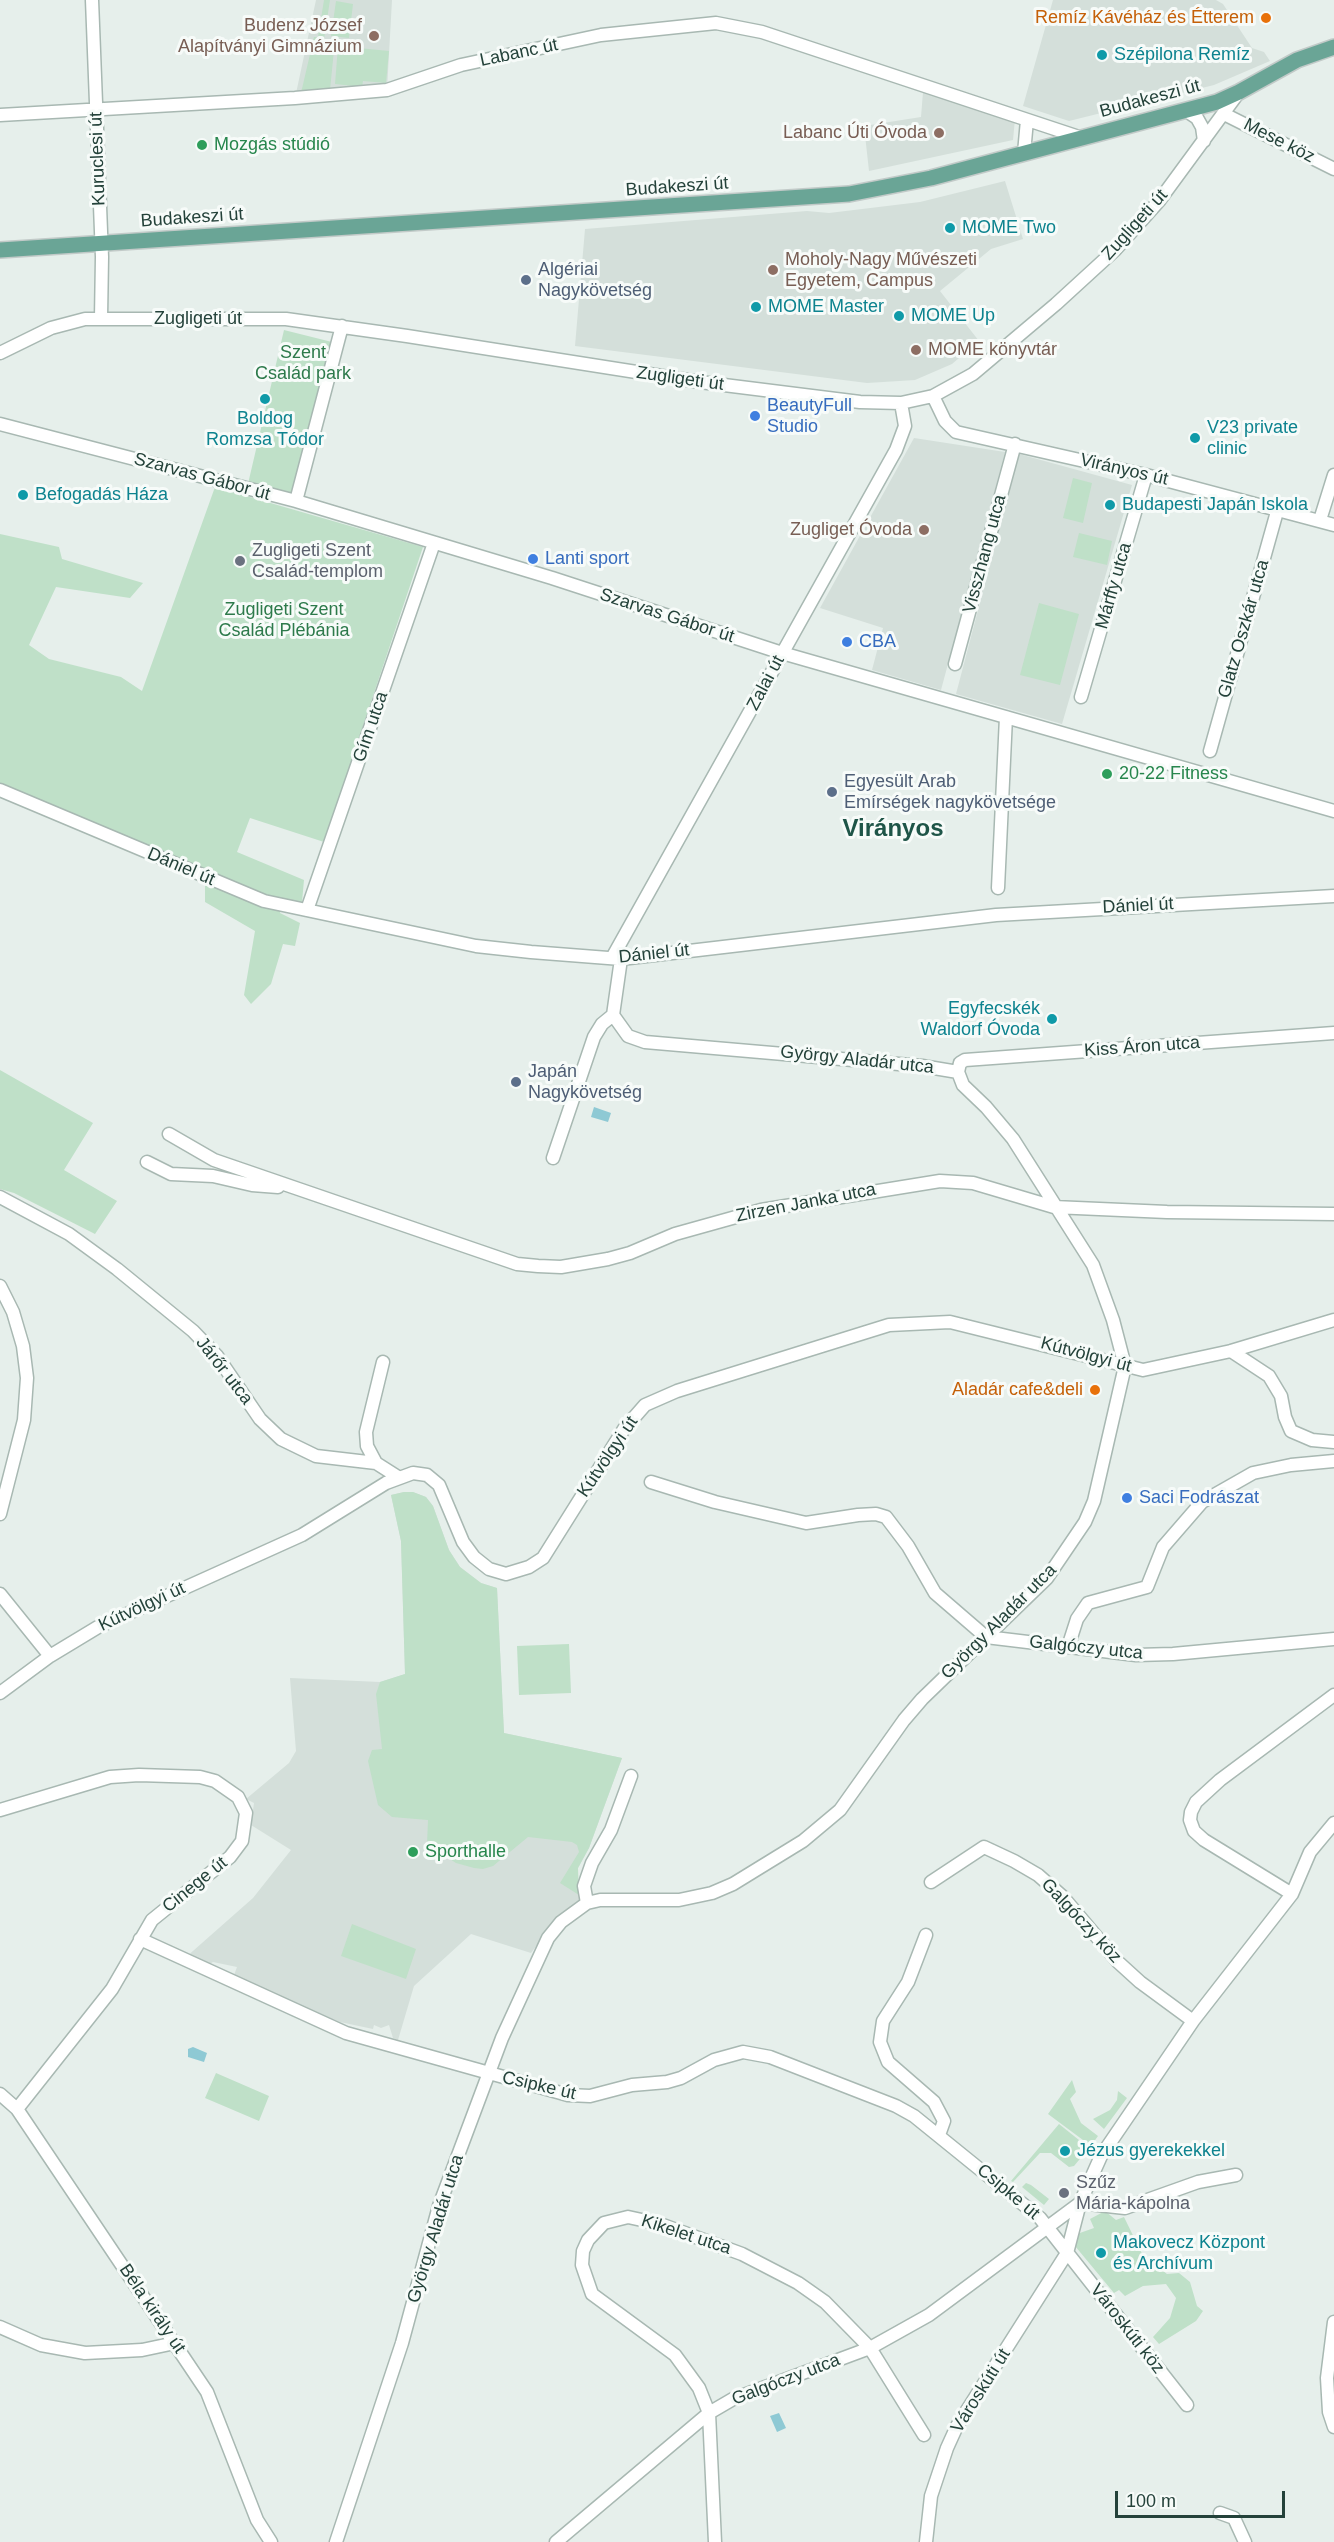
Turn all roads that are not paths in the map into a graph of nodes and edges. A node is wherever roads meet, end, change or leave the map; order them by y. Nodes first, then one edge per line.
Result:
1 (92, 0) edge
2 (1334, 47) edge
3 (1239, 92) junction
4 (97, 110) junction
5 (1185, 110) junction
6 (1224, 114) junction
7 (0, 115) edge
8 (1027, 120) junction
9 (1079, 137) junction
10 (1204, 141) junction
11 (1024, 153) junction
12 (1334, 169) edge
13 (101, 243) junction
14 (0, 250) edge
15 (101, 318) junction
16 (342, 326) junction
17 (0, 353) edge
18 (933, 396) junction
19 (901, 403) junction
20 (0, 424) edge
21 (1015, 444) junction
22 (1146, 475) junction
23 (1334, 475) edge
24 (296, 501) junction
25 (1278, 508) junction
26 (1320, 520) junction
27 (1334, 525) edge
28 (434, 543) junction
29 (782, 653) junction
30 (955, 664) dead end
31 (1081, 698) dead end
32 (1006, 717) junction
33 (1210, 751) dead end
34 (0, 790) edge
35 (1334, 811) edge
36 (998, 888) dead end
37 (1334, 896) edge
38 (307, 910) junction
39 (617, 959) junction
40 (613, 1015) junction
41 (1334, 1033) edge
42 (958, 1072) junction
43 (168, 1134) dead end
44 (553, 1158) dead end
45 (147, 1162) dead end
46 (294, 1189) junction
47 (0, 1197) edge
48 (1054, 1207) junction
49 (1334, 1214) edge
50 (0, 1286) edge
51 (1334, 1320) edge
52 (1231, 1351) junction
53 (382, 1362) dead end
54 (1125, 1366) junction
55 (1334, 1442) edge
56 (1334, 1461) edge
57 (376, 1463) junction
58 (398, 1477) junction
59 (651, 1482) dead end
60 (0, 1514) edge
61 (0, 1594) edge
62 (986, 1637) junction
63 (1334, 1639) edge
64 (1068, 1647) junction
65 (50, 1656) junction
66 (0, 1693) edge
67 (1334, 1695) edge
68 (631, 1776) dead end
69 (0, 1810) edge
70 (1334, 1822) edge
71 (931, 1882) dead end
72 (1292, 1894) junction
73 (587, 1903) junction
74 (926, 1935) dead end
75 (140, 1939) junction
76 (1193, 2021) junction
77 (489, 2074) junction
78 (0, 2094) edge
79 (17, 2109) junction
80 (939, 2134) junction
81 (1236, 2175) dead end
82 (1080, 2203) junction
83 (1048, 2227) junction
84 (1067, 2253) junction
85 (1334, 2322) edge
86 (0, 2327) edge
87 (175, 2343) junction
88 (870, 2348) junction
89 (1187, 2405) dead end
90 (709, 2413) junction
91 (1334, 2427) edge
92 (924, 2435) dead end
93 (1220, 2513) dead end
94 (271, 2542) edge
95 (336, 2542) edge
96 (556, 2542) edge
97 (715, 2542) edge
98 (926, 2542) edge
99 (1245, 2542) edge

1 - 4 street, Kuruclesi út
2 - 3 main road, Budakeszi út
3 - 5 main road, Budakeszi út
3 - 6 street, Zugligeti út
4 - 7 street, Labanc út
4 - 8 street, Labanc út
4 - 13 street, Kuruclesi út
5 - 9 main road, Budakeszi út
5 - 10 street
6 - 10 street, Zugligeti út
6 - 12 street, Mese köz
8 - 9 street, Labanc út
8 - 11 street
9 - 11 main road, Budakeszi út
10 - 18 street, Zugligeti út
11 - 13 main road, Budakeszi út
13 - 14 main road, Budakeszi út
13 - 15 street, Kuruclesi út
15 - 16 street, Zugligeti út
15 - 17 street, Zugligeti út
16 - 19 street, Zugligeti út
16 - 24 street
18 - 19 street, Zugligeti út
18 - 21 street, Virányos út
19 - 29 street, Zalai út
20 - 24 street, Szarvas Gábor út
21 - 22 street, Virányos út
21 - 30 street, Visszhang utca
22 - 25 street, Virányos út
22 - 31 street, Márffy utca
23 - 26 street
24 - 28 street, Szarvas Gábor út
25 - 26 street, Virányos út
25 - 33 street, Glatz Oszkár utca
26 - 27 street, Virányos út
28 - 29 street, Szarvas Gábor út
28 - 38 street, Gím utca
29 - 32 street, Szarvas Gábor út
29 - 39 street, Zalai út
32 - 35 street, Szarvas Gábor út
32 - 36 street
34 - 38 street, Dániel út
37 - 39 street, Dániel út
38 - 39 street, Dániel út
39 - 40 street, Zalai út
40 - 42 street, György Aladár utca
40 - 44 street
41 - 42 street, Kiss Áron utca
42 - 48 street, György Aladár utca
43 - 46 street, Zirzen Janka utca
45 - 46 street, Zirzen Janka utca
46 - 48 street, Zirzen Janka utca
47 - 57 street, Járőr utca
48 - 49 street, Zirzen Janka utca
48 - 54 street, György Aladár utca
50 - 60 street
51 - 52 street, Kútvölgyi út
52 - 54 street, Kútvölgyi út
52 - 55 street
53 - 57 street
54 - 58 street, Kútvölgyi út
54 - 62 street, György Aladár utca
56 - 64 street
57 - 58 street, Járőr utca
58 - 65 street, Kútvölgyi út
59 - 62 street
61 - 65 street
62 - 64 street, Galgóczy utca
62 - 73 street, György Aladár utca
63 - 64 street, Galgóczy utca
65 - 66 street, Kútvölgyi út
67 - 72 street
68 - 73 street
69 - 75 street, Cinege út
70 - 72 street
71 - 76 street, Galgóczy köz
72 - 76 street
73 - 77 street, György Aladár utca
74 - 80 street
75 - 77 street, Csipke út
75 - 79 street, Cinege út
76 - 82 street
77 - 80 street, Csipke út
77 - 95 street, György Aladár utca
78 - 79 street, Béla király út
79 - 87 street, Béla király út
80 - 83 street, Csipke út
81 - 82 street
82 - 83 street, Galgóczy utca
82 - 84 street, Városkúti út
83 - 84 street, Csipke út
83 - 88 street, Galgóczy utca
84 - 89 street, Városkúti köz
84 - 98 street, Városkúti út
85 - 91 street
86 - 87 street
87 - 94 street, Béla király út
88 - 90 street, Galgóczy utca
88 - 90 street, Kikelet utca
88 - 92 street, Kikelet utca
90 - 96 street, Galgóczy utca
90 - 97 street, Kikelet utca
93 - 99 street

